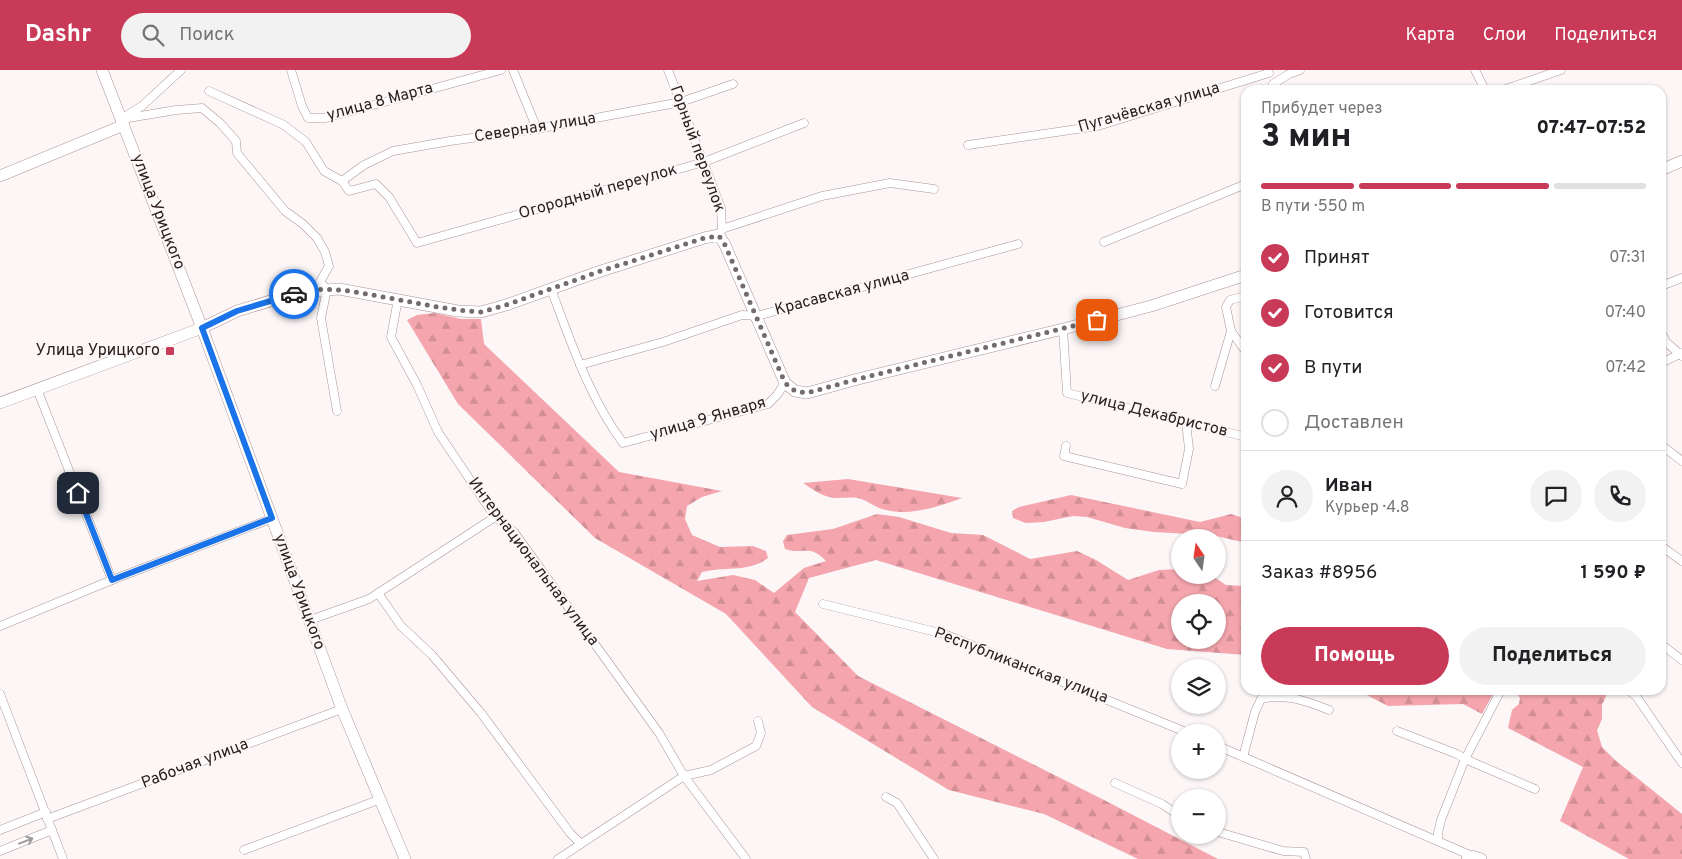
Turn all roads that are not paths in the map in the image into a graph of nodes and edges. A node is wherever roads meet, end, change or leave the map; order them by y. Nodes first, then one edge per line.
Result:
1 (102, 70) edge
2 (181, 70) edge
3 (292, 70) edge
4 (501, 70) edge
5 (513, 70) edge
6 (668, 70) edge
7 (1300, 70) edge
8 (1475, 70) edge
9 (1561, 70) edge
10 (1268, 72) edge
11 (733, 84) dead end
12 (1274, 85) edge
13 (1277, 85) edge
14 (1482, 85) edge
15 (1518, 85) edge
16 (209, 91) dead end
17 (681, 102) junction
18 (123, 122) junction
19 (804, 123) dead end
20 (537, 129) junction
21 (968, 145) dead end
22 (1682, 161) edge
23 (704, 162) junction
24 (1666, 168) edge
25 (0, 176) edge
26 (342, 181) junction
27 (1241, 186) edge
28 (934, 188) dead end
29 (721, 232) junction
30 (1104, 242) dead end
31 (1018, 244) dead end
32 (1682, 278) edge
33 (1241, 279) edge
34 (1666, 284) edge
35 (327, 289) junction
36 (551, 289) junction
37 (1241, 297) edge
38 (398, 299) junction
39 (757, 316) junction
40 (202, 328) junction
41 (1064, 329) junction
42 (1232, 332) junction
43 (1666, 342) edge
44 (1241, 345) edge
45 (1681, 354) edge
46 (1666, 361) edge
47 (580, 365) junction
48 (785, 383) junction
49 (1215, 386) dead end
50 (38, 388) junction
51 (0, 402) edge
52 (337, 412) dead end
53 (1186, 422) junction
54 (1241, 436) edge
55 (1066, 446) dead end
56 (1666, 449) edge
57 (1682, 461) edge
58 (495, 516) junction
59 (272, 518) junction
60 (1666, 550) edge
61 (1682, 561) edge
62 (112, 580) junction
63 (378, 593) junction
64 (823, 604) dead end
65 (310, 620) junction
66 (0, 626) edge
67 (1666, 648) edge
68 (1682, 660) edge
69 (0, 694) edge
70 (1498, 695) edge
71 (1635, 695) edge
72 (342, 709) junction
73 (1329, 710) dead end
74 (758, 721) dead end
75 (1171, 726) edge
76 (1398, 731) dead end
77 (1226, 750) edge
78 (1243, 757) junction
79 (1465, 759) junction
80 (1682, 763) edge
81 (684, 776) junction
82 (1115, 783) dead end
83 (1535, 789) dead end
84 (886, 797) dead end
85 (381, 800) junction
86 (1171, 810) edge
87 (46, 816) junction
88 (0, 830) edge
89 (52, 830) junction
90 (1226, 834) edge
91 (1438, 841) junction
92 (581, 844) junction
93 (244, 850) dead end
94 (0, 851) edge
95 (1473, 858) edge
96 (63, 859) edge
97 (405, 859) edge
98 (558, 859) edge
99 (746, 859) edge
100 (934, 859) edge
101 (1306, 859) edge

1 - 18 main road, улица Урицкого
2 - 18 street
3 - 4 street, улица 8 Марта
5 - 20 street
6 - 17 street, Горный переулок
7 - 13 street
8 - 14 street
9 - 15 street
10 - 12 street
10 - 21 street, Пугачёвская улица
11 - 17 street, Северная улица
16 - 26 street
17 - 20 street, Северная улица
17 - 23 street, Горный переулок
18 - 25 main road
18 - 35 street
18 - 40 main road, улица Урицкого
19 - 23 street, Огородный переулок
20 - 26 street, Северная улица
22 - 24 main road
23 - 26 street, Огородный переулок
23 - 29 street, Горный переулок
27 - 30 street
28 - 29 street
29 - 36 main road
29 - 39 main road, Горный переулок
31 - 39 street, Красавская улица
32 - 34 street
33 - 41 main road
35 - 38 main road
35 - 40 main road
35 - 52 street
36 - 38 main road
36 - 47 street
37 - 42 street
38 - 58 street, Интернациональная улица
39 - 47 street, Красавская улица
39 - 48 main road, Горный переулок
40 - 50 main road
40 - 59 main road, улица Урицкого
41 - 48 main road
41 - 53 street, улица Декабристов
42 - 44 street
42 - 49 street
43 - 45 street
45 - 46 street
47 - 48 street, улица 9 Января
50 - 51 main road
50 - 62 street
53 - 54 street, улица Декабристов
53 - 55 street
56 - 57 street
58 - 63 street
58 - 81 street, Интернациональная улица
59 - 62 street
59 - 65 main road, улица Урицкого
60 - 61 street
62 - 66 street
63 - 65 street
63 - 92 street
64 - 75 street, Республиканская улица
65 - 72 main road, улица Урицкого
67 - 68 street
69 - 87 street
70 - 79 street
71 - 80 street
72 - 85 main road, улица Урицкого
72 - 87 street, Рабочая улица
73 - 78 street
74 - 81 street
76 - 79 street
77 - 78 street
78 - 91 street
79 - 83 street
79 - 91 street
81 - 92 street
81 - 99 street, Интернациональная улица
82 - 86 street
84 - 100 street
85 - 93 street
85 - 97 main road, улица Урицкого
87 - 88 street, Рабочая улица
87 - 89 street
94 -> 89 street
89 - 96 street
90 - 101 street
91 - 95 street
92 - 98 street

